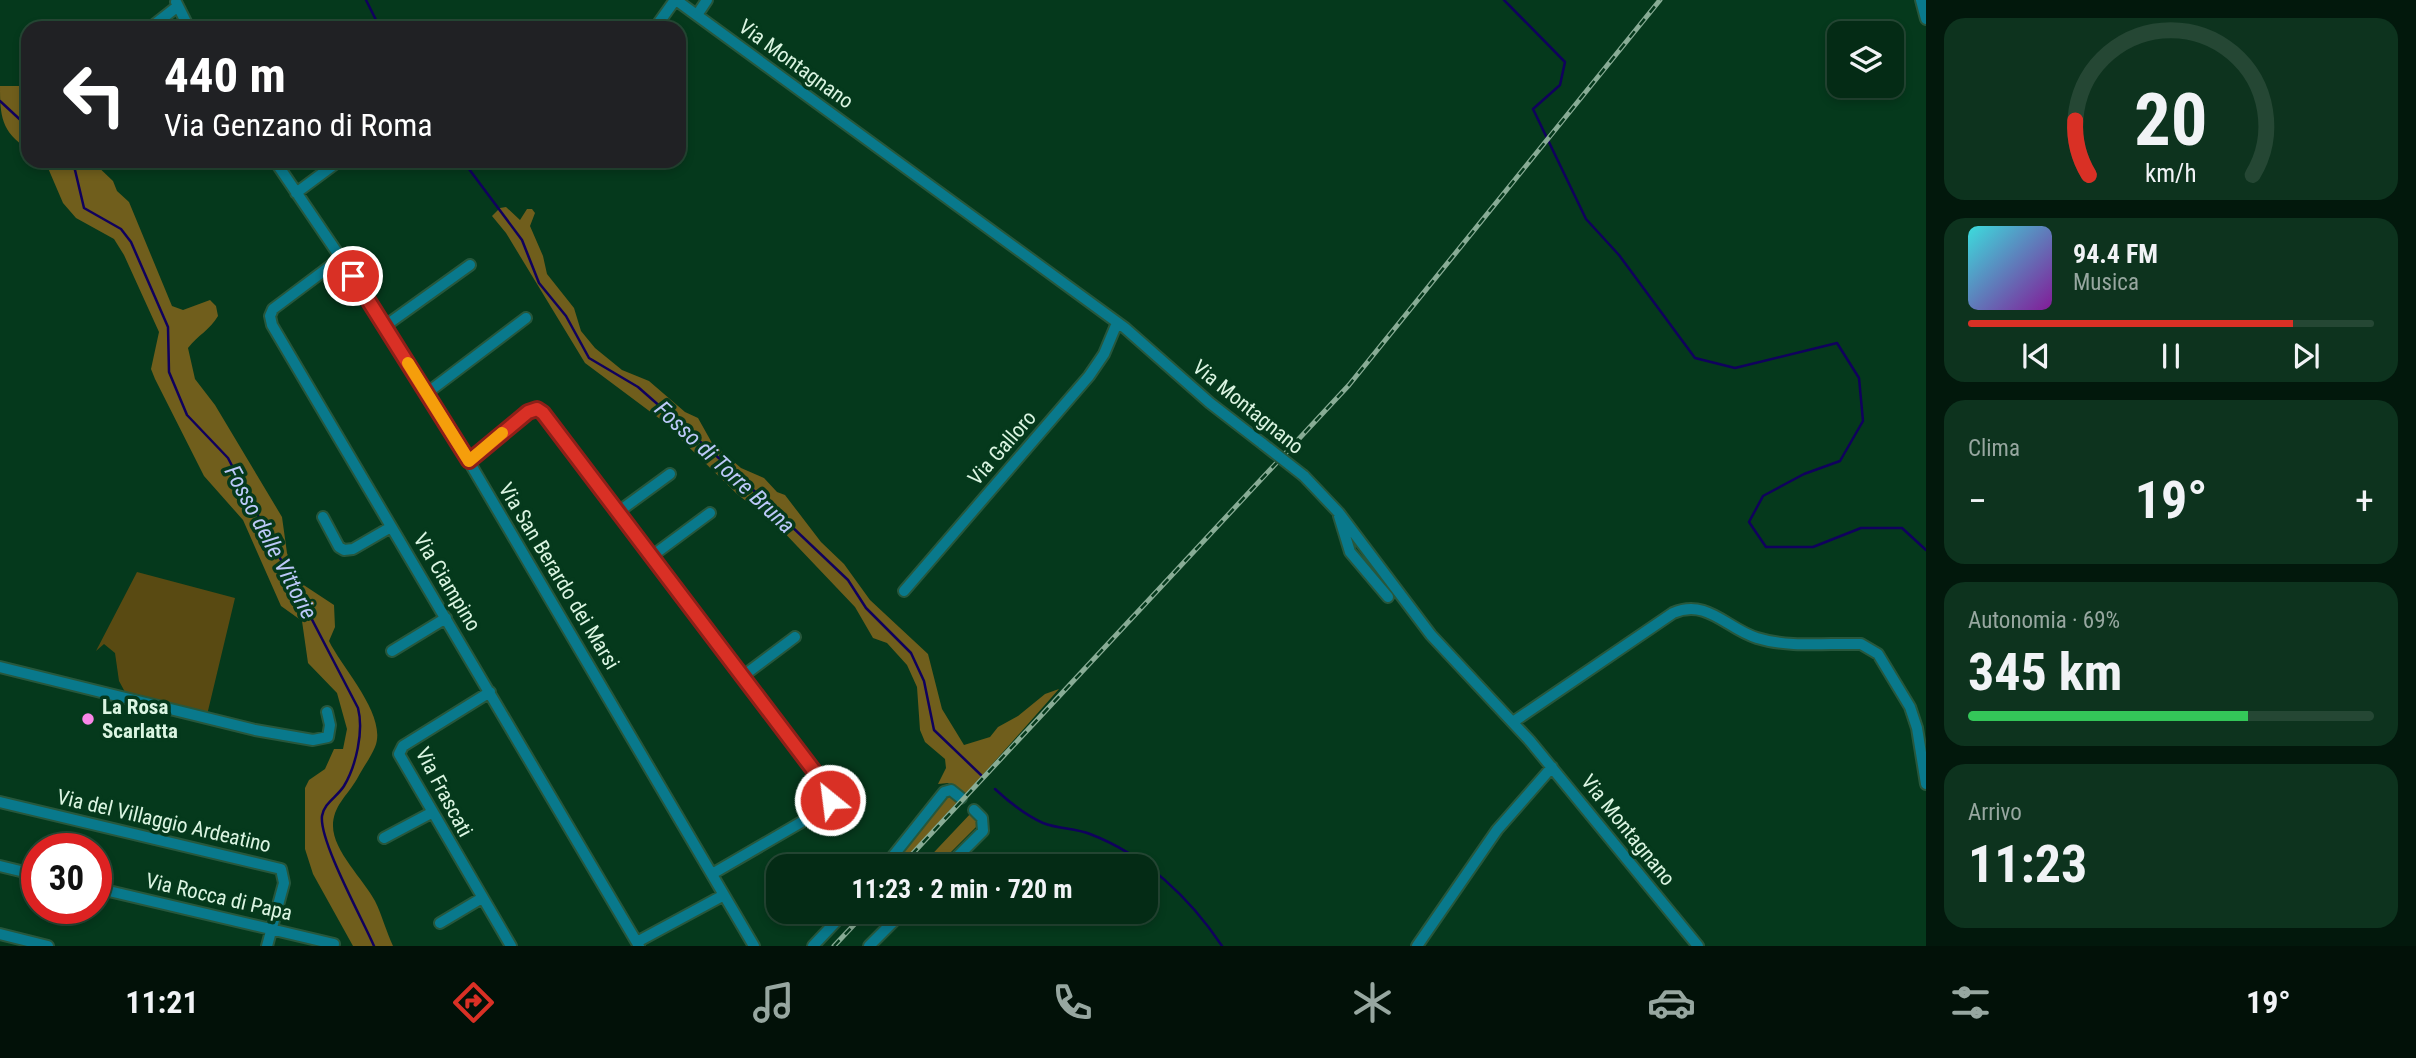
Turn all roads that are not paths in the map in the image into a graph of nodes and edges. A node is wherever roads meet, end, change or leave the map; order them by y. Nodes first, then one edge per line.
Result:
1 (676, 0) edge
2 (707, 0) edge
3 (1921, 0) edge
4 (176, 3) edge
5 (697, 15) junction
6 (1926, 19) edge
7 (157, 21) edge
8 (185, 21) edge
9 (660, 21) edge
10 (280, 168) edge
11 (330, 168) edge
12 (296, 193) junction
13 (341, 258) junction
14 (470, 265) dead end
15 (526, 318) dead end
16 (1117, 323) junction
17 (385, 327) junction
18 (426, 393) junction
19 (469, 461) junction
20 (670, 474) dead end
21 (618, 512) junction
22 (709, 513) dead end
23 (1339, 513) junction
24 (323, 517) dead end
25 (391, 527) junction
26 (652, 555) junction
27 (904, 591) dead end
28 (1388, 597) dead end
29 (446, 618) junction
30 (795, 636) dead end
31 (392, 651) dead end
32 (0, 667) edge
33 (743, 676) junction
34 (490, 692) junction
35 (327, 712) dead end
36 (1513, 722) junction
37 (1552, 767) junction
38 (1926, 784) edge
39 (961, 797) dead end
40 (0, 802) edge
41 (974, 810) dead end
42 (431, 813) junction
43 (384, 838) dead end
44 (895, 854) edge
45 (960, 854) edge
46 (0, 866) edge
47 (21, 871) edge
48 (712, 874) junction
49 (112, 892) edge
50 (724, 895) junction
51 (482, 898) junction
52 (440, 923) dead end
53 (834, 924) edge
54 (890, 924) edge
55 (271, 929) junction
56 (1, 938) edge
57 (334, 944) dead end
58 (638, 944) edge
59 (48, 946) edge
60 (267, 946) edge
61 (511, 946) edge
62 (754, 946) edge
63 (813, 946) edge
64 (869, 946) edge
65 (1417, 946) edge
66 (1698, 946) edge

1 - 5 street, Via Montagnano
1 - 9 street
2 - 5 street
3 - 6 street
4 - 7 street
4 - 8 street
5 - 16 street, Via Montagnano
10 - 12 street, Via San Berardo dei Marsi
11 - 12 street
12 - 13 street, Via San Berardo dei Marsi
13 - 17 street, Via San Berardo dei Marsi
13 - 25 street, Via Ciampino
14 - 17 street
15 - 18 street
16 - 23 street, Via Montagnano, bridge
16 - 27 street, Via Galloro
17 - 18 street, Via San Berardo dei Marsi
18 - 19 street, Via San Berardo dei Marsi
19 - 21 street
19 - 48 street, Via San Berardo dei Marsi
20 - 21 street
21 - 26 street
22 - 26 street
23 - 28 street
23 - 36 street, Via Montagnano
24 - 25 street
25 - 29 street, Via Ciampino
26 - 33 street
29 - 31 street
29 - 34 street, Via Ciampino
30 - 33 street
32 - 35 street
33 - 48 street
34 - 42 street, Via Frascati
34 - 58 street, Via Ciampino
36 - 37 street, Via Montagnano
36 - 38 street
37 - 65 street
37 - 66 street, Via Montagnano
39 - 44 street
40 - 55 street, Via del Villaggio Ardeatino
41 - 45 street
42 - 43 street
42 - 51 street, Via Frascati
46 - 47 street
48 - 50 street, Via San Berardo dei Marsi
49 - 55 street, Via Rocca di Papa
50 - 58 street
50 - 62 street, Via San Berardo dei Marsi
51 - 52 street
51 - 61 street, Via Frascati
53 - 63 street
54 - 64 street
55 - 57 street, Via Rocca di Papa
55 - 60 street, Via del Villaggio Ardeatino
56 - 59 street

